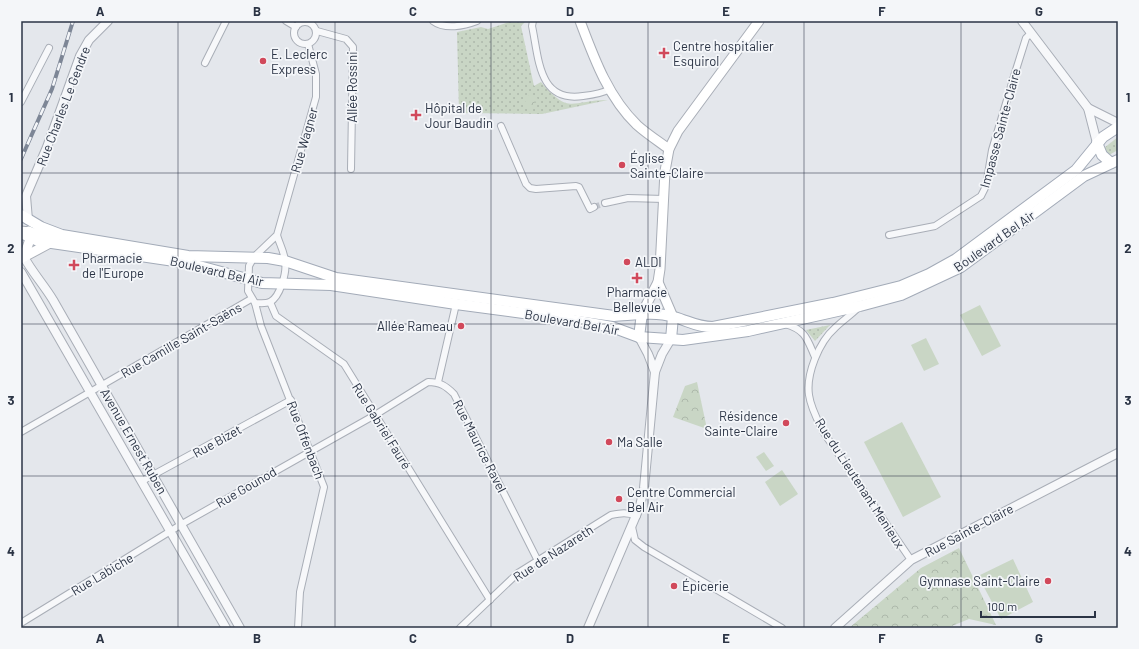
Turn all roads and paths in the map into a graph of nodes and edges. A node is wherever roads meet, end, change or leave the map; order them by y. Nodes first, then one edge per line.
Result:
1 (108, 21) edge
2 (226, 21) edge
3 (286, 21) edge
4 (433, 21) edge
5 (477, 21) edge
6 (532, 21) edge
7 (580, 21) edge
8 (759, 21) edge
9 (1022, 21) edge
10 (296, 27) junction
11 (317, 31) junction
12 (1031, 33) junction
13 (308, 44) junction
14 (49, 48) dead end
15 (205, 63) dead end
16 (610, 89) junction
17 (21, 102) edge
18 (1088, 108) junction
19 (1118, 123) edge
20 (501, 126) dead end
21 (1118, 127) edge
22 (1097, 143) junction
23 (669, 149) junction
24 (1116, 163) edge
25 (351, 169) dead end
26 (23, 197) edge
27 (664, 199) junction
28 (605, 203) tunnel mouth
29 (594, 207) dead end
30 (24, 214) edge
31 (25, 233) edge
32 (62, 235) junction
33 (276, 235) junction
34 (889, 235) dead end
35 (50, 243) junction
36 (254, 257) junction
37 (23, 258) edge
38 (286, 261) junction
39 (249, 266) joint
40 (21, 272) edge
41 (284, 278) junction
42 (247, 279) junction
43 (658, 282) junction
44 (253, 301) junction
45 (270, 302) junction
46 (456, 304) junction
47 (860, 306) junction
48 (642, 313) junction
49 (673, 317) junction
50 (782, 323) junction
51 (639, 337) junction
52 (671, 339) junction
53 (815, 357) junction
54 (655, 372) junction
55 (438, 382) junction
56 (102, 385) junction
57 (90, 393) junction
58 (291, 400) junction
59 (375, 415) junction
60 (21, 432) edge
61 (310, 452) junction
62 (1118, 453) edge
63 (154, 475) junction
64 (142, 482) junction
65 (637, 516) junction
66 (182, 524) junction
67 (632, 527) junction
68 (170, 531) junction
69 (911, 560) junction
70 (538, 561) junction
71 (490, 600) junction
72 (21, 623) edge
73 (226, 628) edge
74 (240, 628) edge
75 (298, 628) edge
76 (460, 628) edge
77 (588, 628) edge
78 (782, 628) edge
79 (836, 628) edge

1 - 26 street, Rue Charles Le Gendre
2 - 15 street
3 - 10 street
4 - 5 street
6 - 16 street
7 - 16 main road
8 - 23 main road
9 - 12 street
10 - 11 street
10 - 13 street
11 - 13 street
11 - 25 street, Allée Rossini
12 - 18 street
12 - 34 street, Impasse Sainte-Claire
13 - 33 street, Rue Wagner
14 - 17 street
16 - 23 main road
18 - 19 street
18 - 22 street
20 - 29 street
21 - 22 main road, Boulevard Bel Air
22 - 24 main road
22 - 49 main road, Boulevard Bel Air
23 - 27 main road
24 - 47 main road, Boulevard Bel Air
26 - 30 street, Rue Charles Le Gendre
27 - 28 street
27 - 43 main road
30 - 31 main road
30 - 32 main road, Boulevard Bel Air
31 - 32 main road
31 - 35 main road, Boulevard Bel Air
31 - 37 main road
32 - 36 main road, Boulevard Bel Air
33 - 36 street, Rue Wagner
33 - 38 street
35 - 37 main road
35 - 42 main road, Boulevard Bel Air
36 - 38 main road, Boulevard Bel Air
36 - 39 street, Rue Wagner
37 - 56 street, Avenue Ernest Ruben
38 - 41 street
38 - 48 main road, Boulevard Bel Air
39 - 42 street, Rue Camille Saint-Saëns
40 - 57 street, Avenue Ernest Ruben
41 - 42 main road, Boulevard Bel Air
41 - 45 street
41 - 46 main road, Boulevard Bel Air
42 - 44 street, Rue Camille Saint-Saëns
43 - 48 main road
43 - 49 main road
44 - 45 street
44 - 56 street, Rue Camille Saint-Saëns
44 - 58 street, Rue Offenbach
45 - 59 street, Rue Gabriel Fauré
46 - 51 main road, Boulevard Bel Air
46 - 55 street
47 - 50 main road, Boulevard Bel Air
47 - 53 street, Rue du Lieutenant Menieux
48 - 49 main road, Boulevard Bel Air
48 - 51 main road
49 - 52 main road
50 - 52 main road, Boulevard Bel Air
50 - 53 street
51 - 52 main road, Boulevard Bel Air
51 - 54 street
52 - 54 street
53 - 69 street, Rue du Lieutenant Menieux
54 - 65 street
55 - 59 street
55 - 70 street, Rue Maurice Ravel
56 - 57 street, Rue Camille Saint-Saëns
56 - 63 street, Avenue Ernest Ruben
57 - 60 street, Rue Camille Saint-Saëns
57 - 64 street, Avenue Ernest Ruben
58 - 61 street, Rue Offenbach
58 - 63 street, Rue Bizet
59 - 61 street
59 - 71 street, Rue Gabriel Fauré
61 - 66 street, Rue Gounod
61 - 75 street, Rue Offenbach
62 - 69 street, Rue Sainte-Claire
63 - 64 street, Rue Bizet
63 - 66 street, Avenue Ernest Ruben
64 - 68 street, Avenue Ernest Ruben
65 - 67 street
65 - 70 street, Rue de Nazareth
66 - 68 street, Rue Labiche
66 - 74 street, Avenue Ernest Ruben
67 - 77 street
67 - 78 street
68 - 72 street, Rue Labiche
68 - 73 street, Avenue Ernest Ruben
69 - 79 street, Rue Sainte-Claire
70 - 71 street, Rue de Nazareth
71 - 76 street, Rue de Nazareth

